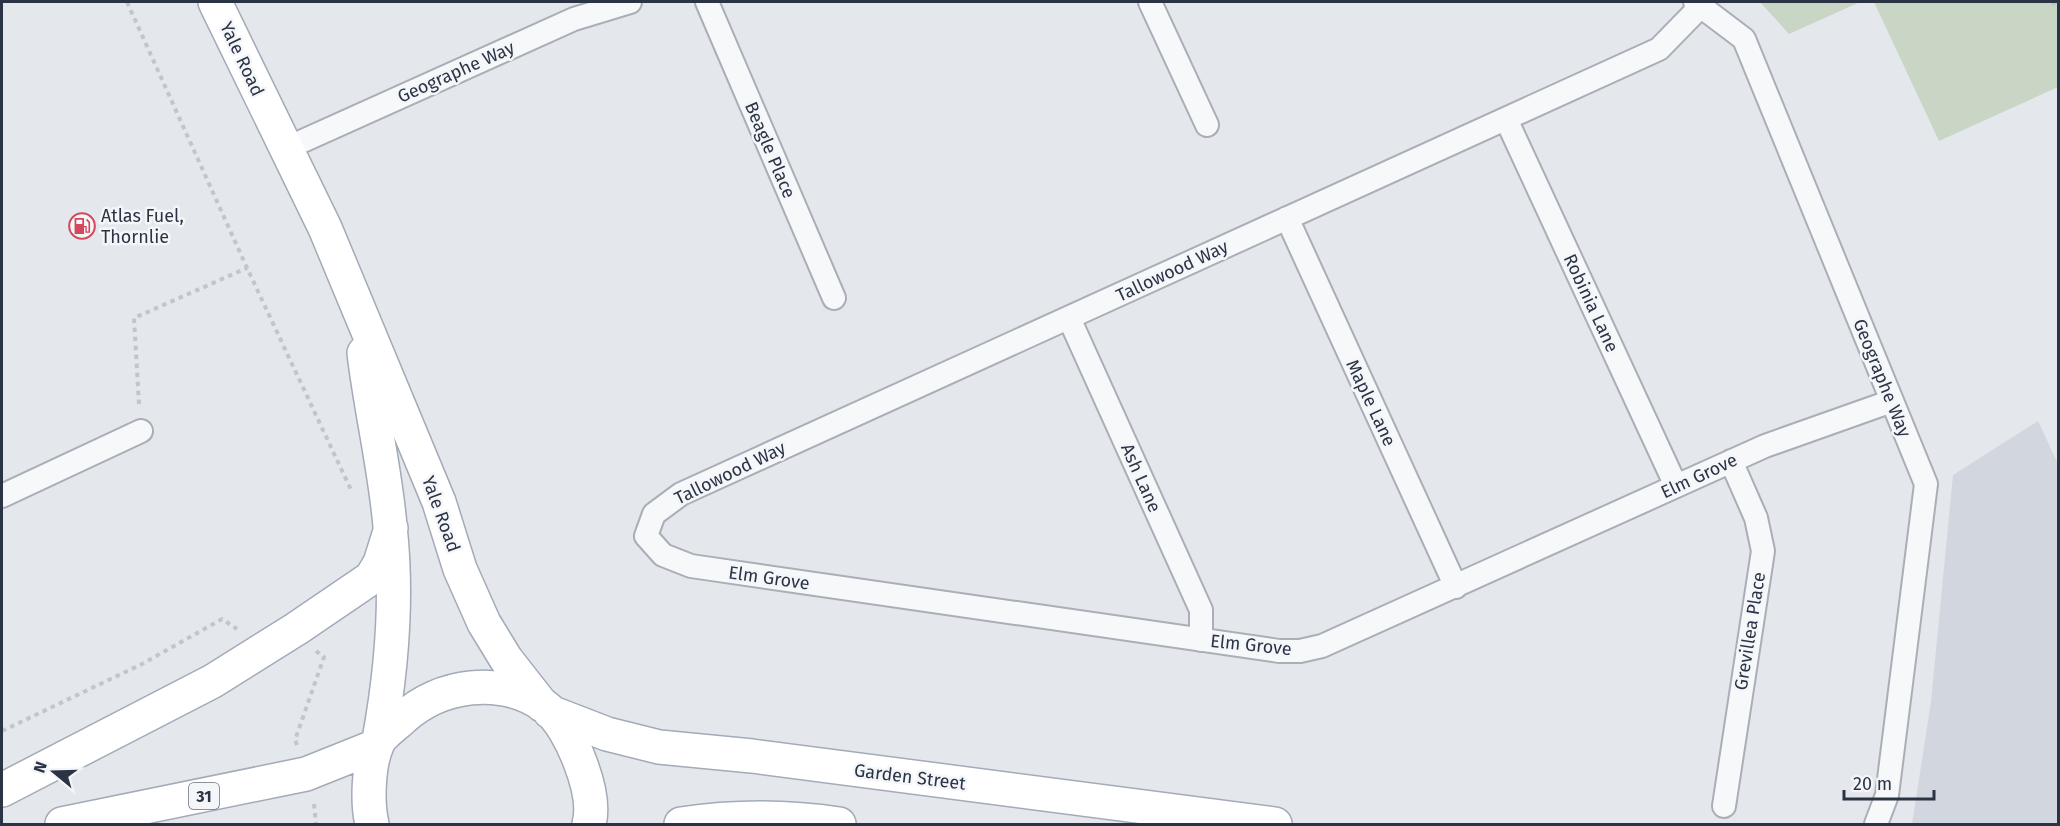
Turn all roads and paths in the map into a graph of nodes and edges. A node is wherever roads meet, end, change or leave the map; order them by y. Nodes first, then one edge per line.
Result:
1 (127, 2) edge
2 (215, 2) edge
3 (630, 2) edge
4 (707, 2) edge
5 (1150, 2) edge
6 (2052, 2) edge
7 (1698, 4) edge
8 (2058, 9) edge
9 (1506, 119) junction
10 (1207, 125) dead end
11 (285, 149) junction
12 (1287, 218) junction
13 (247, 268) junction
14 (834, 298) dead end
15 (359, 313) junction
16 (1069, 318) junction
17 (1892, 401) junction
18 (141, 431) joint
19 (1731, 461) junction
20 (1676, 486) junction
21 (2, 496) edge
22 (356, 500) dead end
23 (391, 528) junction
24 (646, 536) joint
25 (1456, 587) junction
26 (245, 634) dead end
27 (1201, 640) junction
28 (319, 654) dead end
29 (546, 708) junction
30 (2, 730) edge
31 (377, 743) junction
32 (300, 755) dead end
33 (2, 790) edge
34 (1887, 795) junction
35 (1724, 806) dead end
36 (1111, 814) edge
37 (62, 825) edge
38 (372, 825) edge
39 (589, 825) edge
40 (681, 825) edge
41 (839, 825) edge
42 (1275, 825) edge
43 (1876, 825) edge
44 (1891, 825) edge

1 - 13 path
2 - 11 main road, Yale Road
3 - 11 street, Geographe Way
4 - 14 street, Beagle Place
5 - 10 street
6 - 8 path
7 - 9 street, Tallowood Way
7 - 17 street, Geographe Way
9 - 12 street, Tallowood Way
9 - 20 street, Robinia Lane
11 - 15 main road, Yale Road
12 - 16 street, Tallowood Way
12 - 25 street, Maple Lane
13 - 18 path
13 - 22 path
15 - 23 main road, Yale Road
15 - 29 main road, Yale Road
16 - 24 street, Tallowood Way
16 - 27 street, Ash Lane
17 - 19 street, Elm Grove
17 - 34 street, Geographe Way
18 - 21 street
19 - 20 street, Elm Grove
19 - 35 street, Grevillea Place
20 - 25 street, Elm Grove
23 - 31 main road, Yale Road
23 - 33 main road
24 - 27 street, Elm Grove
25 - 27 street, Elm Grove
26 - 30 path
28 - 32 path
29 - 31 main road, 31
29 - 36 main road, Garden Street
29 - 39 main road, Yale Road
31 - 37 main road, 31
31 - 38 main road, Yale Road
34 - 43 street, Geographe Way
34 - 44 street, Geographe Way
36 - 42 main road, Garden Street
40 - 41 main road

